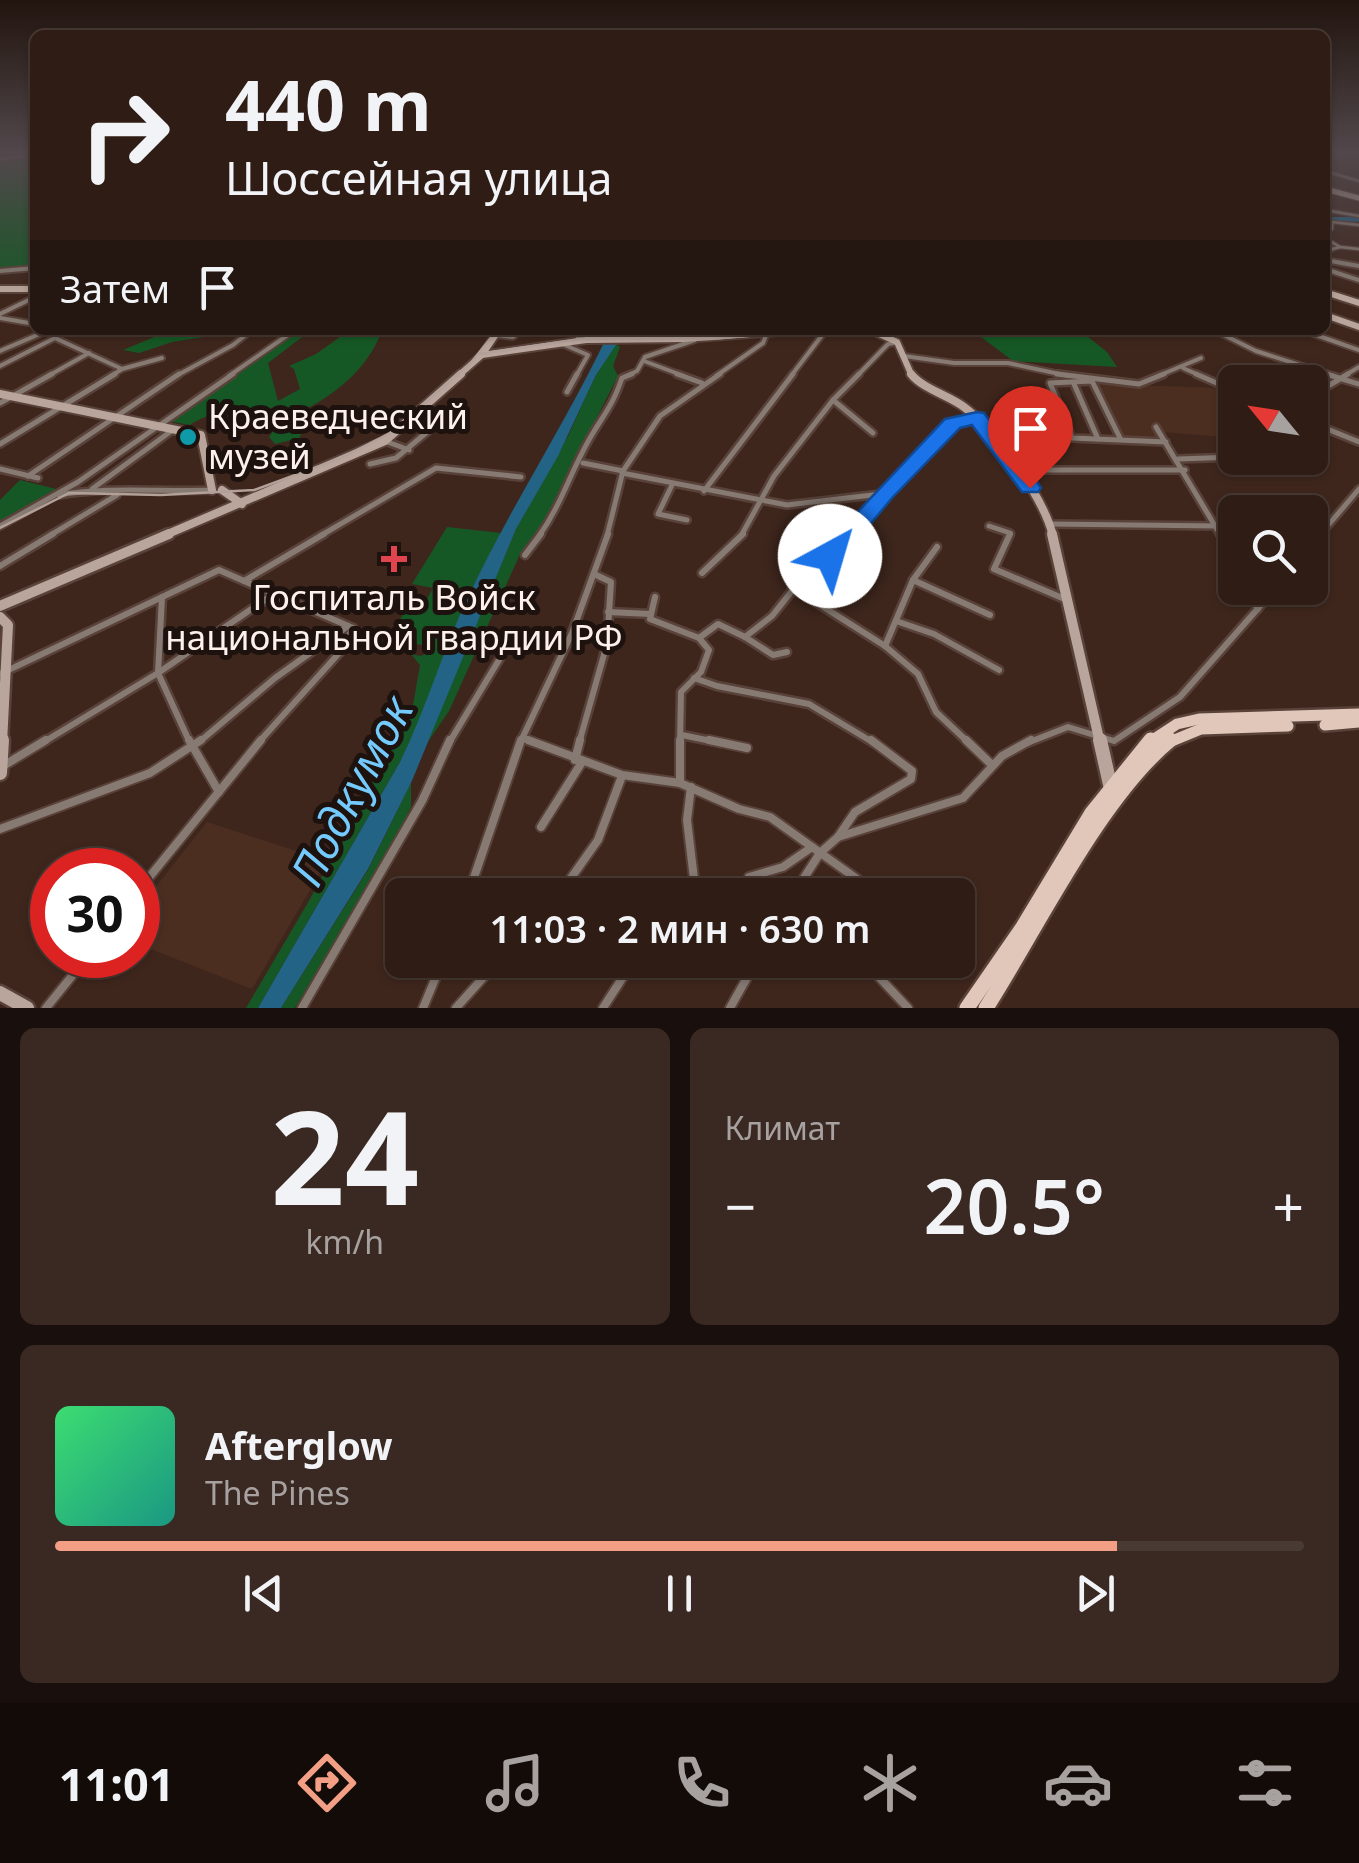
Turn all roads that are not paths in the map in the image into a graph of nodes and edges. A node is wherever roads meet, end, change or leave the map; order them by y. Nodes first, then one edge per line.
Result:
1 (1330, 211) edge
2 (1359, 216) edge
3 (1359, 225) edge
4 (1330, 231) edge
5 (1330, 240) edge
6 (1340, 247) junction
7 (1359, 249) edge
8 (1330, 250) edge
9 (1330, 261) edge
10 (1359, 266) edge
11 (30, 268) edge
12 (0, 271) edge
13 (1330, 271) edge
14 (1334, 272) junction
15 (1330, 274) edge
16 (1359, 280) edge
17 (30, 288) edge
18 (0, 289) edge
19 (1330, 294) edge
20 (30, 300) edge
21 (1359, 303) edge
22 (0, 316) edge
23 (1330, 317) edge
24 (30, 323) edge
25 (1359, 327) edge
26 (38, 335) edge
27 (245, 335) edge
28 (289, 335) edge
29 (496, 335) edge
30 (652, 335) edge
31 (742, 335) edge
32 (767, 335) edge
33 (822, 335) edge
34 (886, 335) edge
35 (1222, 335) edge
36 (1316, 335) edge
37 (585, 336) edge
38 (702, 338) junction
39 (897, 342) junction
40 (560, 343) junction
41 (0, 350) edge
42 (1359, 350) edge
43 (89, 352) junction
44 (485, 352) junction
45 (904, 356) junction
46 (162, 358) dead end
47 (1201, 358) dead end
48 (643, 360) junction
49 (0, 366) edge
50 (1181, 367) junction
51 (1359, 367) edge
52 (122, 369) junction
53 (1341, 379) junction
54 (1092, 381) junction
55 (702, 383) junction
56 (1074, 384) junction
57 (1218, 384) edge
58 (1359, 384) edge
59 (1328, 387) edge
60 (567, 392) dead end
61 (0, 394) edge
62 (12, 396) junction
63 (833, 400) junction
64 (0, 403) edge
65 (62, 406) junction
66 (116, 416) junction
67 (977, 418) junction
68 (160, 425) junction
69 (175, 428) junction
70 (432, 428) dead end
71 (1156, 428) dead end
72 (1328, 429) edge
73 (873, 433) dead end
74 (1098, 439) junction
75 (1120, 440) junction
76 (385, 442) junction
77 (1166, 442) junction
78 (1359, 442) edge
79 (0, 444) edge
80 (410, 450) junction
81 (1218, 458) edge
82 (1178, 459) junction
83 (583, 463) junction
84 (370, 464) dead end
85 (0, 469) edge
86 (1018, 470) junction
87 (1185, 470) junction
88 (622, 472) junction
89 (28, 476) junction
90 (522, 477) dead end
91 (38, 478) dead end
92 (673, 484) junction
93 (92, 489) junction
94 (1359, 489) edge
95 (217, 490) junction
96 (704, 491) junction
97 (119, 493) junction
98 (884, 494) junction
99 (46, 499) junction
100 (760, 501) junction
101 (242, 504) junction
102 (688, 520) dead end
103 (1050, 524) junction
104 (0, 526) edge
105 (990, 526) dead end
106 (1218, 526) joint
107 (1328, 526) edge
108 (936, 547) dead end
109 (525, 554) dead end
110 (0, 566) edge
111 (702, 573) dead end
112 (594, 574) junction
113 (913, 580) junction
114 (244, 581) junction
115 (792, 587) junction
116 (272, 595) junction
117 (162, 597) junction
118 (655, 597) dead end
119 (1070, 601) junction
120 (1256, 605) edge
121 (1262, 605) edge
122 (0, 606) edge
123 (1258, 610) junction
124 (608, 612) junction
125 (650, 614) junction
126 (990, 615) dead end
127 (1, 620) edge
128 (896, 621) junction
129 (351, 627) junction
130 (514, 635) dead end
131 (745, 637) junction
132 (700, 638) junction
133 (885, 646) junction
134 (787, 652) dead end
135 (998, 670) dead end
136 (3, 672) edge
137 (158, 673) junction
138 (694, 678) junction
139 (3, 707) edge
140 (1359, 714) edge
141 (1359, 722) edge
142 (682, 735) junction
143 (522, 738) junction
144 (1098, 738) junction
145 (192, 748) junction
146 (747, 748) dead end
147 (1101, 756) junction
148 (578, 762) junction
149 (1129, 762) junction
150 (993, 766) junction
151 (0, 770) edge
152 (622, 775) junction
153 (680, 782) junction
154 (691, 787) junction
155 (219, 792) junction
156 (1116, 792) junction
157 (541, 827) dead end
158 (0, 829) edge
159 (838, 836) junction
160 (816, 850) junction
161 (160, 865) edge
162 (750, 877) dead end
163 (473, 878) edge
164 (575, 878) edge
165 (694, 878) edge
166 (802, 878) edge
167 (855, 878) edge
168 (70, 978) edge
169 (436, 978) edge
170 (482, 978) edge
171 (622, 978) edge
172 (747, 978) edge
173 (880, 978) edge
174 (46, 1008) edge
175 (302, 1008) edge
176 (423, 1008) edge
177 (456, 1008) edge
178 (603, 1008) edge
179 (730, 1008) edge
180 (908, 1008) edge
181 (967, 1008) edge
182 (986, 1008) edge

1 - 2 street
3 - 4 street
5 - 6 street
6 - 7 street
6 - 8 street
9 - 10 street
11 - 12 street
13 - 14 street
14 - 15 street
14 - 16 street
17 - 18 main road
19 - 21 main road
20 - 22 street
22 - 24 street
23 - 25 main road
26 - 41 street
27 - 66 street
28 - 68 street
29 - 44 main road
30 - 37 main road
30 - 38 main road
31 - 38 main road
32 - 55 street
33 - 96 street
34 - 39 main road
35 - 53 street
36 - 42 street
37 - 40 main road
37 - 44 main road
38 - 48 street
39 - 45 main road
39 - 63 street
40 - 44 main road
40 - 60 street
43 - 49 street
43 - 52 street
43 - 62 street
44 - 76 main road
45 - 54 street
45 - 67 main road
46 - 52 street
47 - 50 street
48 - 55 street
48 - 83 street
50 - 54 street
50 - 57 street
51 - 53 street
52 - 65 street
53 - 58 street
53 - 59 street
54 - 56 street
54 - 75 street
55 - 88 street
56 - 74 street
56 - 74 street
61 - 62 main road
62 - 64 street
62 - 65 main road
63 - 73 street
63 - 100 street
65 - 66 main road
65 - 79 street
66 - 68 main road
66 - 89 street
67 - 86 main road
67 - 98 street
68 - 69 main road
68 - 99 street
69 - 93 street
69 - 95 main road
70 - 80 street
71 - 77 street
72 - 78 street
74 - 75 street
75 - 77 street
76 - 80 street
76 - 101 main road
77 - 82 street
80 - 84 street
81 - 82 street
82 - 87 street
83 - 88 street
83 - 109 street
85 - 89 street
86 - 87 street
86 - 103 main road
87 - 106 street
88 - 92 street
88 - 112 street
89 - 91 street
90 - 114 street
92 - 96 street
92 - 102 street
93 - 97 street
93 - 99 street
94 - 107 street
95 - 97 street
95 - 101 main road
96 - 100 street
97 - 110 street
98 - 100 street
98 - 115 street
99 - 104 street
100 - 111 street
101 - 122 main road
103 - 106 street
103 - 119 main road
105 - 119 street
108 - 113 street
112 - 124 street
112 - 143 street
113 - 126 street
113 - 128 street
114 - 116 street
114 - 117 street
115 - 131 street
115 - 133 street
116 - 129 street
116 - 137 street
117 - 136 street
117 - 137 street
118 - 125 street
119 - 144 main road
120 - 123 street
121 - 123 street
123 - 144 street
124 - 125 street
124 - 148 street
125 - 132 street
127 - 136 main road
128 - 133 street
128 - 135 street
129 - 145 street
129 - 155 street
130 - 175 street
131 - 132 street
131 - 134 street
132 - 138 street
133 - 150 street
136 - 139 main road
137 - 145 street
137 - 151 street
138 - 142 street
138 - 159 street
139 - 151 main road
140 - 149 main road
141 - 156 main road
142 - 146 street
142 - 153 street
143 - 148 street
143 - 163 street
144 - 147 main road
144 - 150 street
145 - 155 street
145 - 158 street
147 - 149 main road
147 - 156 main road
148 - 152 street
148 - 157 street
149 - 156 main road
150 - 159 street
152 - 153 street
152 - 164 street
153 - 154 street
154 - 160 street
154 - 165 street
155 - 161 street
156 - 181 main road
156 - 182 main road
159 - 160 street
160 - 162 street
160 - 166 street
160 - 167 street
168 - 174 street
169 - 176 street
170 - 177 street
171 - 178 street
172 - 179 street
173 - 180 street

